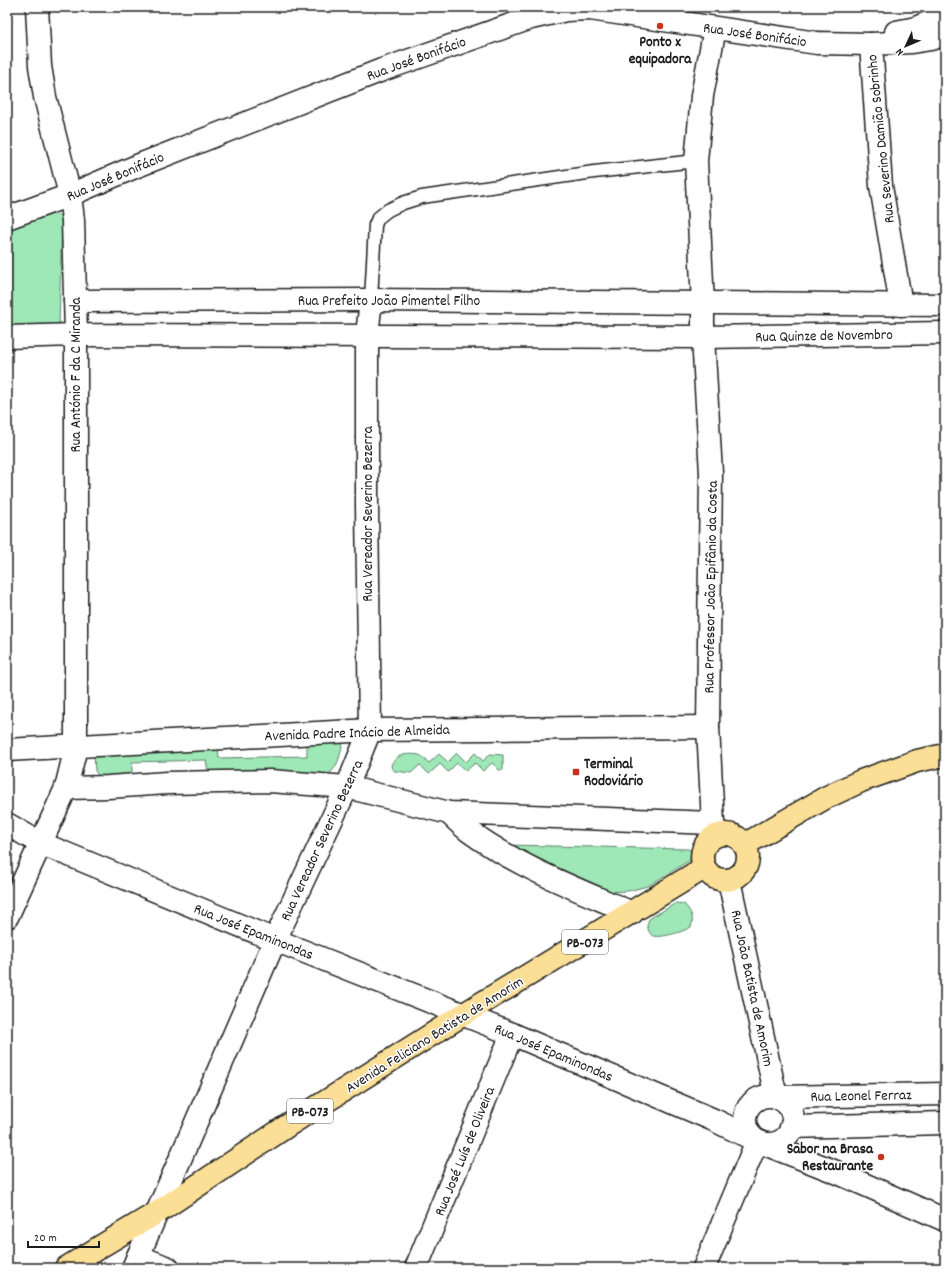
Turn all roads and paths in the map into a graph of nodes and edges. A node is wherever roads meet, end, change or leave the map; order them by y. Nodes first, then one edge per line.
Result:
1 (37, 7) edge
2 (715, 28) junction
3 (937, 28) edge
4 (846, 43) junction
5 (871, 44) junction
6 (696, 161) junction
7 (70, 195) junction
8 (7, 218) edge
9 (370, 300) junction
10 (75, 301) junction
11 (703, 304) junction
12 (901, 305) junction
13 (945, 305) edge
14 (945, 333) edge
15 (76, 335) junction
16 (367, 335) junction
17 (7, 337) edge
18 (703, 337) junction
19 (708, 727) junction
20 (370, 730) junction
21 (76, 747) junction
22 (7, 750) edge
23 (945, 755) edge
24 (347, 786) junction
25 (66, 788) junction
26 (449, 813) junction
27 (7, 824) edge
28 (715, 829) junction
29 (40, 843) junction
30 (744, 845) junction
31 (704, 868) junction
32 (729, 880) junction
33 (632, 913) junction
34 (7, 917) edge
35 (275, 940) junction
36 (464, 1014) junction
37 (512, 1034) junction
38 (945, 1094) edge
39 (776, 1097) junction
40 (748, 1106) junction
41 (714, 1120) junction
42 (945, 1123) edge
43 (791, 1127) junction
44 (757, 1141) junction
45 (158, 1212) junction
46 (945, 1220) edge
47 (135, 1262) edge
48 (66, 1268) edge
49 (168, 1268) edge
50 (416, 1268) edge
51 (704, 1268) edge

1 - 7 street, Rua António F da C Miranda
2 - 4 street, Rua José Bonifácio
2 - 6 street
2 - 7 street, Rua José Bonifácio
3 - 4 street, Rua José Bonifácio
3 - 5 street, Rua José Bonifácio
4 - 5 street, Rua José Bonifácio
5 - 12 street, Rua Severino Damião Sobrinho
6 - 9 lane
6 - 11 street
7 - 8 street, Rua José Bonifácio
7 - 10 street, Rua António F da C Miranda
9 - 10 street, Rua Prefeito João Pimentel Filho
9 - 11 street, Rua Prefeito João Pimentel Filho
9 - 16 street, Rua Vereador Severino Bezerra
10 - 15 street, Rua António F da C Miranda
11 - 12 street, Rua Quinze de Novembro
11 - 18 street, Rua Professor João Epifânio da Costa
12 - 13 street, Rua Quinze de Novembro
14 - 18 street, Rua Quinze de Novembro
15 - 16 street
15 - 17 street
15 - 21 street, Rua António F da C Miranda
16 - 18 street
16 - 20 street, Rua Vereador Severino Bezerra
18 - 19 street, Rua Professor João Epifânio da Costa
19 - 20 street, Avenida Padre Inácio de Almeida
19 - 28 street, Rua Professor João Epifânio da Costa
20 - 21 street, Avenida Padre Inácio de Almeida
20 - 24 street, Rua Vereador Severino Bezerra
21 - 22 street, Avenida Padre Inácio de Almeida
21 - 25 street
23 - 30 main road
24 - 25 street
24 - 26 street
24 - 35 street, Rua Vereador Severino Bezerra
25 - 29 street
26 - 28 street
26 - 33 street
27 - 29 street, Rua José Epaminondas
28 - 30 main road
28 - 31 main road
29 - 34 street
29 - 35 street, Rua José Epaminondas
30 - 32 main road
31 - 32 main road
31 - 33 main road, Avenida Feliciano Batista de Amorim / PB-073
32 - 39 street, Rua João Batista de Amorim
33 - 36 main road, Avenida Feliciano Batista de Amorim / PB-073
35 - 36 street, Rua José Epaminondas
35 - 45 street, Rua Vereador Severino Bezerra
36 - 37 street, Rua José Epaminondas
36 - 45 main road, Avenida Feliciano Batista de Amorim / PB-073
37 - 41 street, Rua José Epaminondas
37 - 50 street, Rua José Luís de Oliveira
38 - 39 street, Rua Leonel Ferraz
39 - 40 street
39 - 43 street
40 - 41 street
40 - 44 street
41 - 44 street, Rua José Epaminondas
42 - 43 street, Rua Leonel Ferraz
43 - 44 street
44 - 46 street, Rua José Epaminondas
44 - 51 street
45 - 47 street, Rua Vereador Severino Bezerra
45 - 48 main road, Avenida Feliciano Batista de Amorim / PB-073
47 - 49 street

